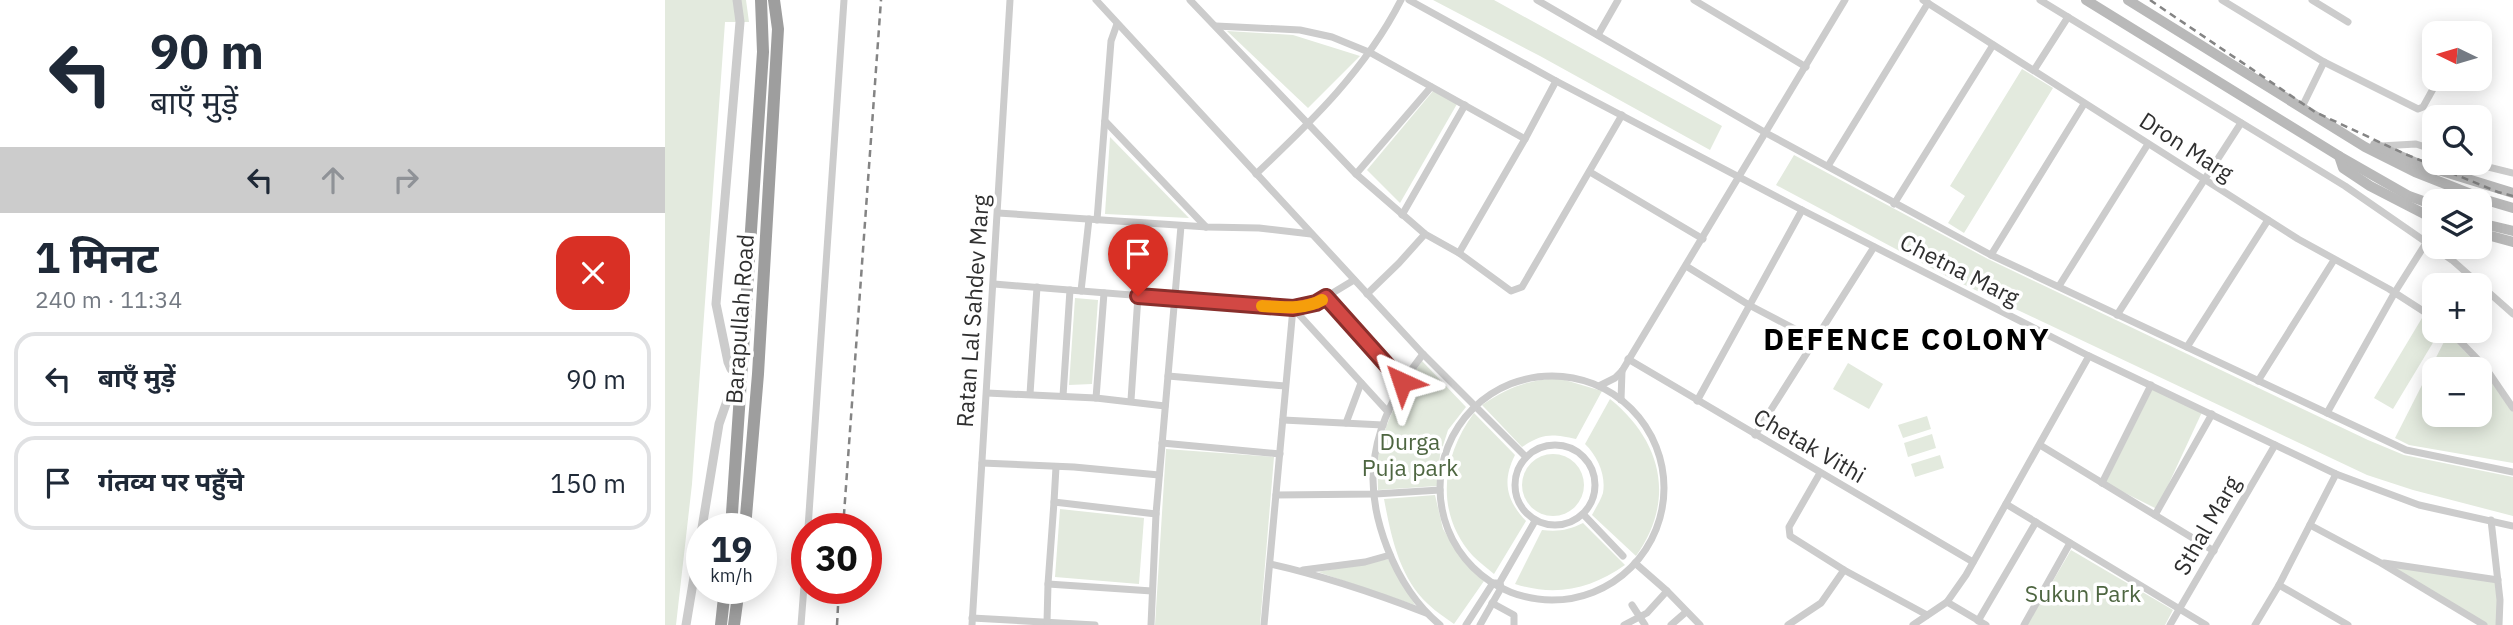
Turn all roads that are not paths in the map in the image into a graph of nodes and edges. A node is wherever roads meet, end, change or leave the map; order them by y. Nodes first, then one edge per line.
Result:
1 (737, 0) edge
2 (761, 0) edge
3 (774, 0) edge
4 (844, 0) edge
5 (1010, 0) edge
6 (1095, 0) edge
7 (1190, 0) edge
8 (1401, 0) edge
9 (1409, 0) edge
10 (1618, 0) edge
11 (1694, 0) edge
12 (1845, 0) edge
13 (2040, 0) edge
14 (2085, 0) edge
15 (2129, 0) edge
16 (2222, 0) edge
17 (2312, 0) edge
18 (1540, 1) edge
19 (1926, 1) edge
20 (2068, 17) junction
21 (2349, 22) dead end
22 (1118, 24) junction
23 (1216, 26) junction
24 (1598, 35) junction
25 (1993, 45) junction
26 (1371, 53) junction
27 (2325, 62) junction
28 (1805, 67) junction
29 (2034, 71) junction
30 (1556, 81) junction
31 (1431, 87) junction
32 (2432, 91) edge
33 (2084, 104) junction
34 (1465, 106) junction
35 (2302, 107) junction
36 (1622, 115) junction
37 (1105, 121) junction
38 (2241, 123) junction
39 (1308, 125) junction
40 (1766, 133) junction
41 (1525, 139) junction
42 (2148, 144) junction
43 (2378, 146) junction
44 (2422, 146) edge
45 (2365, 147) junction
46 (2339, 156) junction
47 (1828, 166) junction
48 (2492, 168) edge
49 (1590, 172) junction
50 (2513, 173) edge
51 (1256, 174) junction
52 (1356, 174) junction
53 (1741, 176) junction
54 (2205, 180) junction
55 (2513, 192) edge
56 (2422, 201) edge
57 (1894, 204) junction
58 (2513, 208) edge
59 (1801, 209) junction
60 (998, 213) junction
61 (2422, 213) edge
62 (1402, 215) junction
63 (1093, 220) junction
64 (2268, 220) junction
65 (1181, 226) junction
66 (2492, 226) edge
67 (1207, 228) junction
68 (2513, 231) edge
69 (1311, 234) junction
70 (1425, 234) junction
71 (2492, 236) edge
72 (1703, 239) junction
73 (2422, 240) edge
74 (2513, 242) edge
75 (1874, 247) junction
76 (995, 249) junction
77 (2422, 249) edge
78 (1004, 253) dead end
79 (1459, 253) junction
80 (1991, 256) junction
81 (2450, 259) edge
82 (2334, 260) junction
83 (1686, 266) junction
84 (1354, 280) junction
85 (994, 284) junction
86 (2059, 286) junction
87 (1037, 288) junction
88 (1070, 290) junction
89 (1081, 291) junction
90 (2395, 292) junction
91 (1104, 293) junction
92 (1367, 294) junction
93 (1138, 296) junction
94 (1326, 297) junction
95 (1175, 298) junction
96 (1749, 305) junction
97 (1293, 308) junction
98 (2422, 310) edge
99 (2117, 314) junction
100 (2513, 314) edge
101 (1816, 340) junction
102 (2461, 343) edge
103 (2187, 347) junction
104 (1423, 354) junction
105 (2089, 356) junction
106 (1628, 359) junction
107 (1622, 372) junction
108 (1168, 376) junction
109 (2258, 380) junction
110 (1402, 382) junction
111 (742, 383) junction
112 (1361, 383) junction
113 (1285, 386) junction
114 (1599, 386) junction
115 (2151, 386) junction
116 (987, 393) junction
117 (1030, 394) junction
118 (1063, 396) junction
119 (1095, 398) junction
120 (1131, 400) junction
121 (1621, 400) junction
122 (1697, 401) junction
123 (1165, 406) junction
124 (1475, 407) junction
125 (2513, 408) edge
126 (1388, 412) junction
127 (2327, 413) junction
128 (2211, 414) junction
129 (1283, 420) junction
130 (1346, 423) junction
131 (1383, 425) junction
132 (1755, 435) junction
133 (1162, 443) junction
134 (2040, 444) junction
135 (2275, 445) junction
136 (1280, 454) junction
137 (1526, 457) junction
138 (982, 463) junction
139 (1056, 467) junction
140 (2513, 472) edge
141 (1820, 473) junction
142 (2336, 474) junction
143 (1159, 475) junction
144 (2102, 482) junction
145 (1440, 490) junction
146 (1375, 494) junction
147 (1276, 495) junction
148 (1054, 502) junction
149 (2006, 504) junction
150 (705, 513) edge
151 (732, 513) edge
152 (746, 513) edge
153 (809, 513) edge
154 (1156, 514) junction
155 (1583, 514) junction
156 (2155, 515) junction
157 (2491, 520) junction
158 (1535, 521) junction
159 (2036, 522) junction
160 (2310, 525) junction
161 (2513, 526) edge
162 (2070, 543) junction
163 (2214, 551) junction
164 (1390, 555) junction
165 (1623, 556) dead end
166 (1973, 562) junction
167 (2381, 562) junction
168 (1635, 563) junction
169 (1270, 564) junction
170 (1299, 570) junction
171 (1843, 570) junction
172 (2498, 580) junction
173 (1048, 584) junction
174 (1498, 584) junction
175 (2279, 585) junction
176 (1151, 591) junction
177 (1667, 591) junction
178 (1947, 602) junction
179 (1492, 603) junction
180 (690, 604) edge
181 (723, 604) edge
182 (737, 604) edge
183 (803, 604) edge
184 (1632, 605) dead end
185 (2179, 609) junction
186 (1686, 612) junction
187 (1428, 614) junction
188 (1927, 615) junction
189 (1642, 621) edge
190 (972, 622) edge
191 (1047, 622) junction
192 (1982, 623) edge
193 (2343, 624) edge
194 (686, 625) edge
195 (721, 625) edge
196 (734, 625) edge
197 (801, 625) edge
198 (1095, 625) edge
199 (1151, 625) edge
200 (1264, 625) edge
201 (1440, 625) edge
202 (1466, 625) edge
203 (1479, 625) edge
204 (1514, 625) edge
205 (1624, 625) edge
206 (1671, 625) edge
207 (1700, 625) edge
208 (1788, 625) edge
209 (1913, 625) edge
210 (2024, 625) edge
211 (2170, 625) edge
212 (2206, 625) edge
213 (2255, 625) edge
214 (2484, 625) edge
215 (2499, 625) edge

1 - 111 street
2 - 111 highway, Barapullah Road
3 - 152 highway, Barapullah Road
4 - 153 street
5 - 60 street, Ratan Lal Sahdev Marg
6 - 22 street
7 - 23 street
8 - 26 street
9 - 30 street, Chetna Marg
10 - 24 street
11 - 28 street
12 - 28 street
13 - 20 street
14 - 46 main road
15 - 35 main road
16 - 27 street
17 - 21 street
18 - 24 street
19 - 25 street, Dron Marg
19 - 47 street
20 - 29 street
20 - 38 street
22 - 37 street
22 - 51 street
23 - 26 street
23 - 39 street
24 - 40 street
25 - 29 street, Dron Marg
25 - 57 street
26 - 31 street
26 - 39 street
27 - 32 street
27 - 35 street
28 - 40 street
29 - 33 street, Dron Marg
30 - 36 street, Chetna Marg
30 - 41 street
31 - 34 street
31 - 52 street
33 - 42 street, Dron Marg
33 - 80 street
34 - 41 street
34 - 62 street
35 - 45 main road
36 - 49 street
36 - 53 street, Chetna Marg
37 - 63 street
37 - 67 street
38 - 54 street
38 - 73 street
39 - 51 street
39 - 52 street
40 - 47 street
40 - 53 street
41 - 79 street
42 - 54 street, Dron Marg
42 - 86 street
43 - 44 street
43 - 45 main road
43 - 55 main road
45 - 58 main road
46 - 56 main road
46 - 61 main road
47 - 57 street
48 - 50 street
49 - 72 street
49 - 79 street
51 - 69 street
52 - 62 street
53 - 59 street, Chetna Marg
53 - 72 street
54 - 64 street, Dron Marg
54 - 99 street
57 - 80 street
59 - 75 street, Chetna Marg
59 - 96 street
60 - 63 street
60 - 76 street, Ratan Lal Sahdev Marg
62 - 70 street
63 - 65 street
63 - 89 street
64 - 82 street, Dron Marg
64 - 103 street
65 - 67 street
65 - 95 street
66 - 68 main road
67 - 69 street
69 - 84 street
70 - 79 street
70 - 92 street
71 - 74 main road
72 - 83 street
75 - 101 street
75 - 105 street, Chetna Marg
76 - 78 street
76 - 85 street, Ratan Lal Sahdev Marg
77 - 90 street
80 - 86 street
81 - 100 street
82 - 90 street, Dron Marg
82 - 109 street
83 - 96 street
83 - 106 street
84 - 92 street
84 - 94 street
85 - 87 street
85 - 116 street, Ratan Lal Sahdev Marg
86 - 99 street
87 - 88 street
87 - 117 street
88 - 89 street
88 - 118 street
89 - 91 street
90 - 98 street, Dron Marg
90 - 127 street
91 - 93 street
91 - 119 street
92 - 104 street
93 - 95 street
93 - 120 street
94 - 97 street
94 - 110 street
95 - 97 street
95 - 108 street
96 - 101 street
96 - 122 street
97 - 112 street
97 - 113 street
99 - 103 street
101 - 132 street
102 - 125 street
103 - 109 street
104 - 110 street
104 - 124 street
105 - 115 street, Chetna Marg
105 - 134 street
106 - 107 street
106 - 122 street, Chetak Vithi
107 - 114 street
107 - 121 street
108 - 113 street
108 - 123 street
109 - 127 street
110 - 126 street
111 - 150 street
111 - 151 highway, Barapullah Road
112 - 126 street
112 - 130 street
113 - 129 street
114 - 121 street
114 - 124 street
115 - 128 street, Chetna Marg
115 - 144 street
116 - 117 street
116 - 138 street, Ratan Lal Sahdev Marg
117 - 118 street
118 - 119 street
119 - 120 street
120 - 123 street
121 - 168 street
122 - 132 street, Chetak Vithi
123 - 133 street
124 - 137 street
124 - 145 street
126 - 131 street
127 - 140 street
128 - 135 street, Chetna Marg
128 - 156 street
129 - 130 street
129 - 136 street
130 - 131 street
131 - 146 street
132 - 141 street, Chetak Vithi
133 - 136 street
133 - 143 street
134 - 144 street
134 - 149 street
135 - 142 street, Chetna Marg
135 - 163 street, Sthal Marg
136 - 147 street
137 - 155 street
137 - 158 street
138 - 139 street
138 - 190 street, Ratan Lal Sahdev Marg
139 - 143 street
139 - 148 street
141 - 166 street, Chetak Vithi
141 - 171 street
142 - 157 street, Chetna Marg
142 - 160 street
143 - 154 street
144 - 156 street
145 - 146 street
145 - 174 street
146 - 147 street
146 - 164 street
147 - 169 street
148 - 154 street
148 - 173 street
149 - 159 street
149 - 166 street
154 - 176 street
155 - 158 street
155 - 165 street
156 - 163 street
157 - 161 street, Chetna Marg
157 - 172 street
158 - 174 street
159 - 162 street
159 - 192 street
160 - 167 street
160 - 175 street
162 - 185 street
162 - 210 street
163 - 185 street, Sthal Marg
164 - 170 street
164 - 187 street
166 - 178 street
167 - 172 street
167 - 214 street
168 - 174 street
168 - 177 street
169 - 170 street
169 - 200 street
170 - 187 street
171 - 188 street
171 - 208 street
172 - 215 street
173 - 176 street
173 - 191 street
174 - 179 street
174 - 202 street
175 - 193 street
175 - 213 street
176 - 199 street
177 - 186 street
177 - 189 street
178 - 188 street
178 - 192 street
179 - 203 street
179 - 204 street
180 - 194 street
181 - 195 highway
182 - 196 highway
183 - 197 street
184 - 189 street
185 - 211 street, Sthal Marg
185 - 212 street
186 - 206 street
186 - 207 street
187 - 201 street
188 - 209 street
189 - 205 street
190 - 191 street
191 - 198 street

